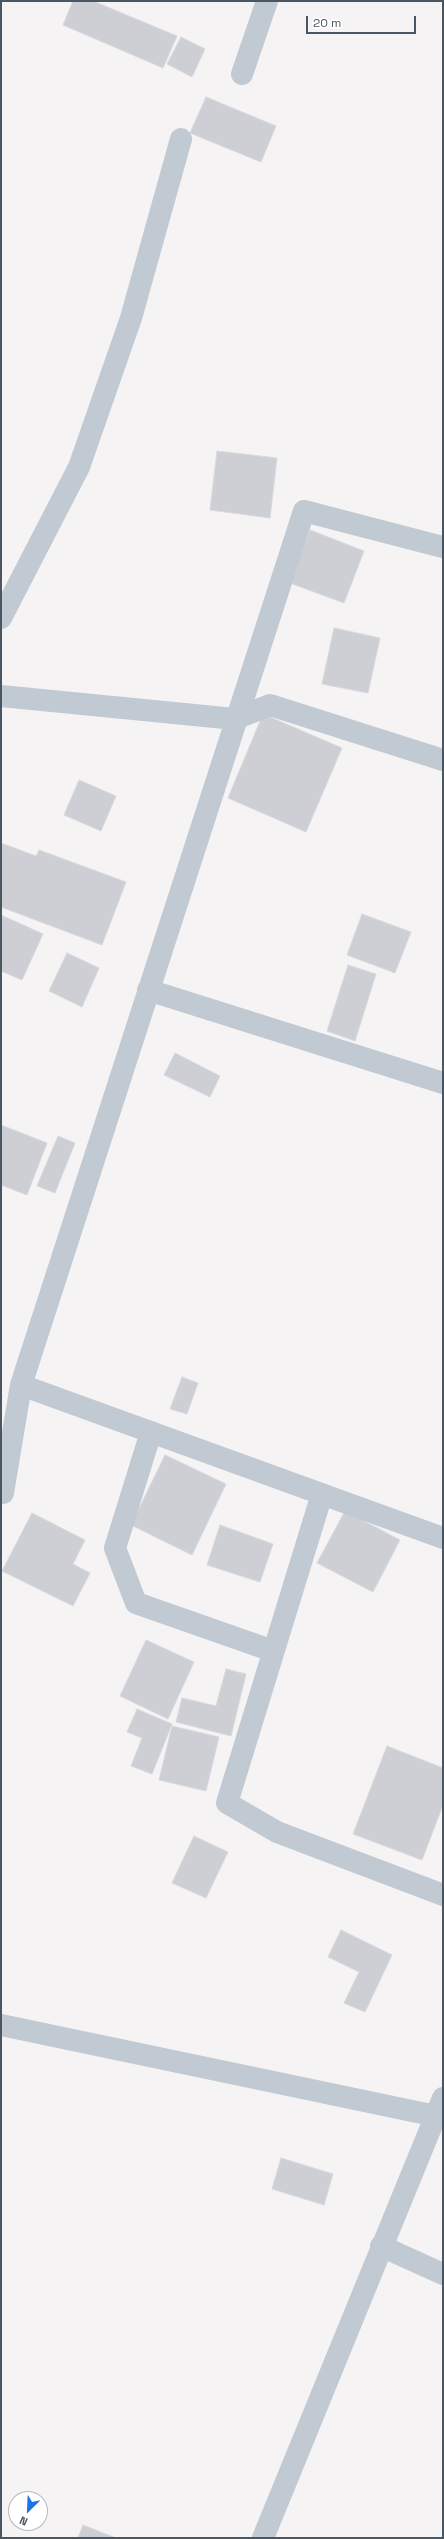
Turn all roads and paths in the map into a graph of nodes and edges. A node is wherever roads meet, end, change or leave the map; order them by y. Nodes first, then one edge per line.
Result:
1 (267, 1) edge
2 (242, 74) dead end
3 (181, 139) dead end
4 (443, 547) edge
5 (1, 618) edge
6 (1, 696) edge
7 (235, 719) junction
8 (443, 760) edge
9 (148, 990) junction
10 (443, 1083) edge
11 (21, 1386) junction
12 (151, 1432) junction
13 (322, 1494) junction
14 (2, 1495) edge
15 (443, 1538) edge
16 (273, 1652) junction
17 (443, 1895) edge
18 (1, 2025) edge
19 (440, 2107) edge
20 (382, 2246) junction
21 (443, 2274) edge
22 (263, 2538) edge

1 - 2 street
3 - 5 street
4 - 7 street
6 - 7 street
7 - 8 street
7 - 9 street
9 - 10 street
9 - 11 street
11 - 12 street
11 - 14 street
12 - 13 street
12 - 16 street
13 - 15 street
13 - 16 street
16 - 17 street
18 - 19 street
19 - 20 street
20 - 21 street
20 - 22 street

